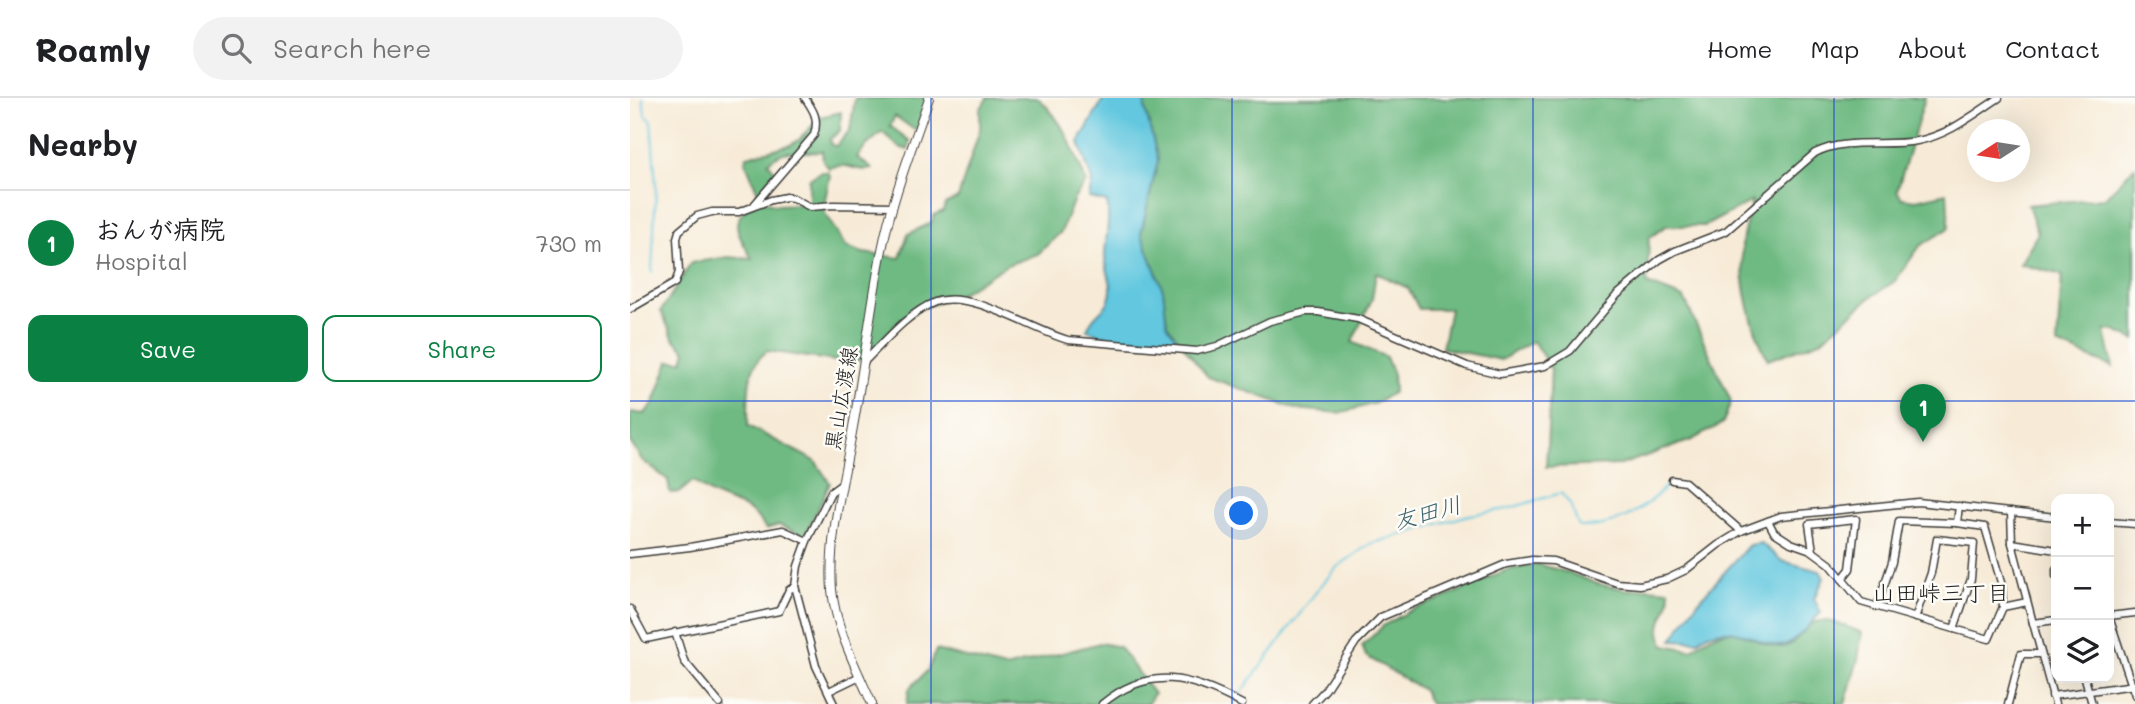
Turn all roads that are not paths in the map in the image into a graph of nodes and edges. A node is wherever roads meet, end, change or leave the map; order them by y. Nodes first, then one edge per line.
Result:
1 (805, 98) edge
2 (929, 98) edge
3 (1999, 98) edge
4 (753, 206) junction
5 (893, 206) junction
6 (630, 309) edge
7 (865, 362) junction
8 (1672, 480) dead end
9 (844, 483) junction
10 (1959, 506) junction
11 (2011, 512) junction
12 (2051, 516) edge
13 (1768, 521) junction
14 (2114, 522) edge
15 (1957, 523) junction
16 (2135, 524) edge
17 (1741, 531) junction
18 (807, 541) junction
19 (2012, 543) junction
20 (2051, 549) edge
21 (1813, 551) junction
22 (630, 554) edge
23 (1842, 579) junction
24 (795, 586) junction
25 (2027, 602) junction
26 (1877, 607) junction
27 (2003, 607) junction
28 (630, 609) edge
29 (2135, 613) edge
30 (2114, 615) edge
31 (1915, 618) junction
32 (2110, 620) edge
33 (2051, 621) edge
34 (2033, 623) junction
35 (1954, 629) junction
36 (675, 632) junction
37 (2041, 654) junction
38 (860, 676) junction
39 (2087, 683) edge
40 (2134, 685) edge
41 (829, 691) junction
42 (2089, 691) junction
43 (2135, 695) edge
44 (2052, 696) junction
45 (720, 704) edge
46 (834, 704) edge
47 (872, 704) edge
48 (1102, 704) edge
49 (1242, 704) edge
50 (1312, 704) edge
51 (2008, 704) edge
52 (2055, 704) edge
53 (2092, 704) edge

1 - 4 street
2 - 5 main road, 黒山広渡線
3 - 7 street
4 - 5 street
4 - 6 street
5 - 7 main road, 黒山広渡線
7 - 9 main road, 黒山広渡線
8 - 17 street
9 - 18 street
9 - 38 main road, 黒山広渡線
10 - 11 street
10 - 13 street
10 - 15 street
11 - 12 street
11 - 19 street
13 - 17 street
13 - 21 street
14 - 16 street
15 - 26 street
15 - 27 street
17 - 50 street
18 - 22 street
18 - 24 street
19 - 20 street
19 - 25 street
21 - 23 street
21 - 23 street
23 - 26 street
24 - 36 street
24 - 41 street
25 - 27 street
25 - 34 street
26 - 31 street
27 - 35 street
28 - 36 street
29 - 30 street
31 - 35 street
31 - 35 street
32 - 40 street
33 - 34 street
34 - 37 street
36 - 45 street
37 - 44 street
37 - 51 street
38 - 41 street
38 - 47 main road, 黒山広渡線
39 - 42 street
40 - 42 street
40 - 43 street
41 - 46 street
42 - 44 street
42 - 53 street
44 - 52 street
48 - 49 street

